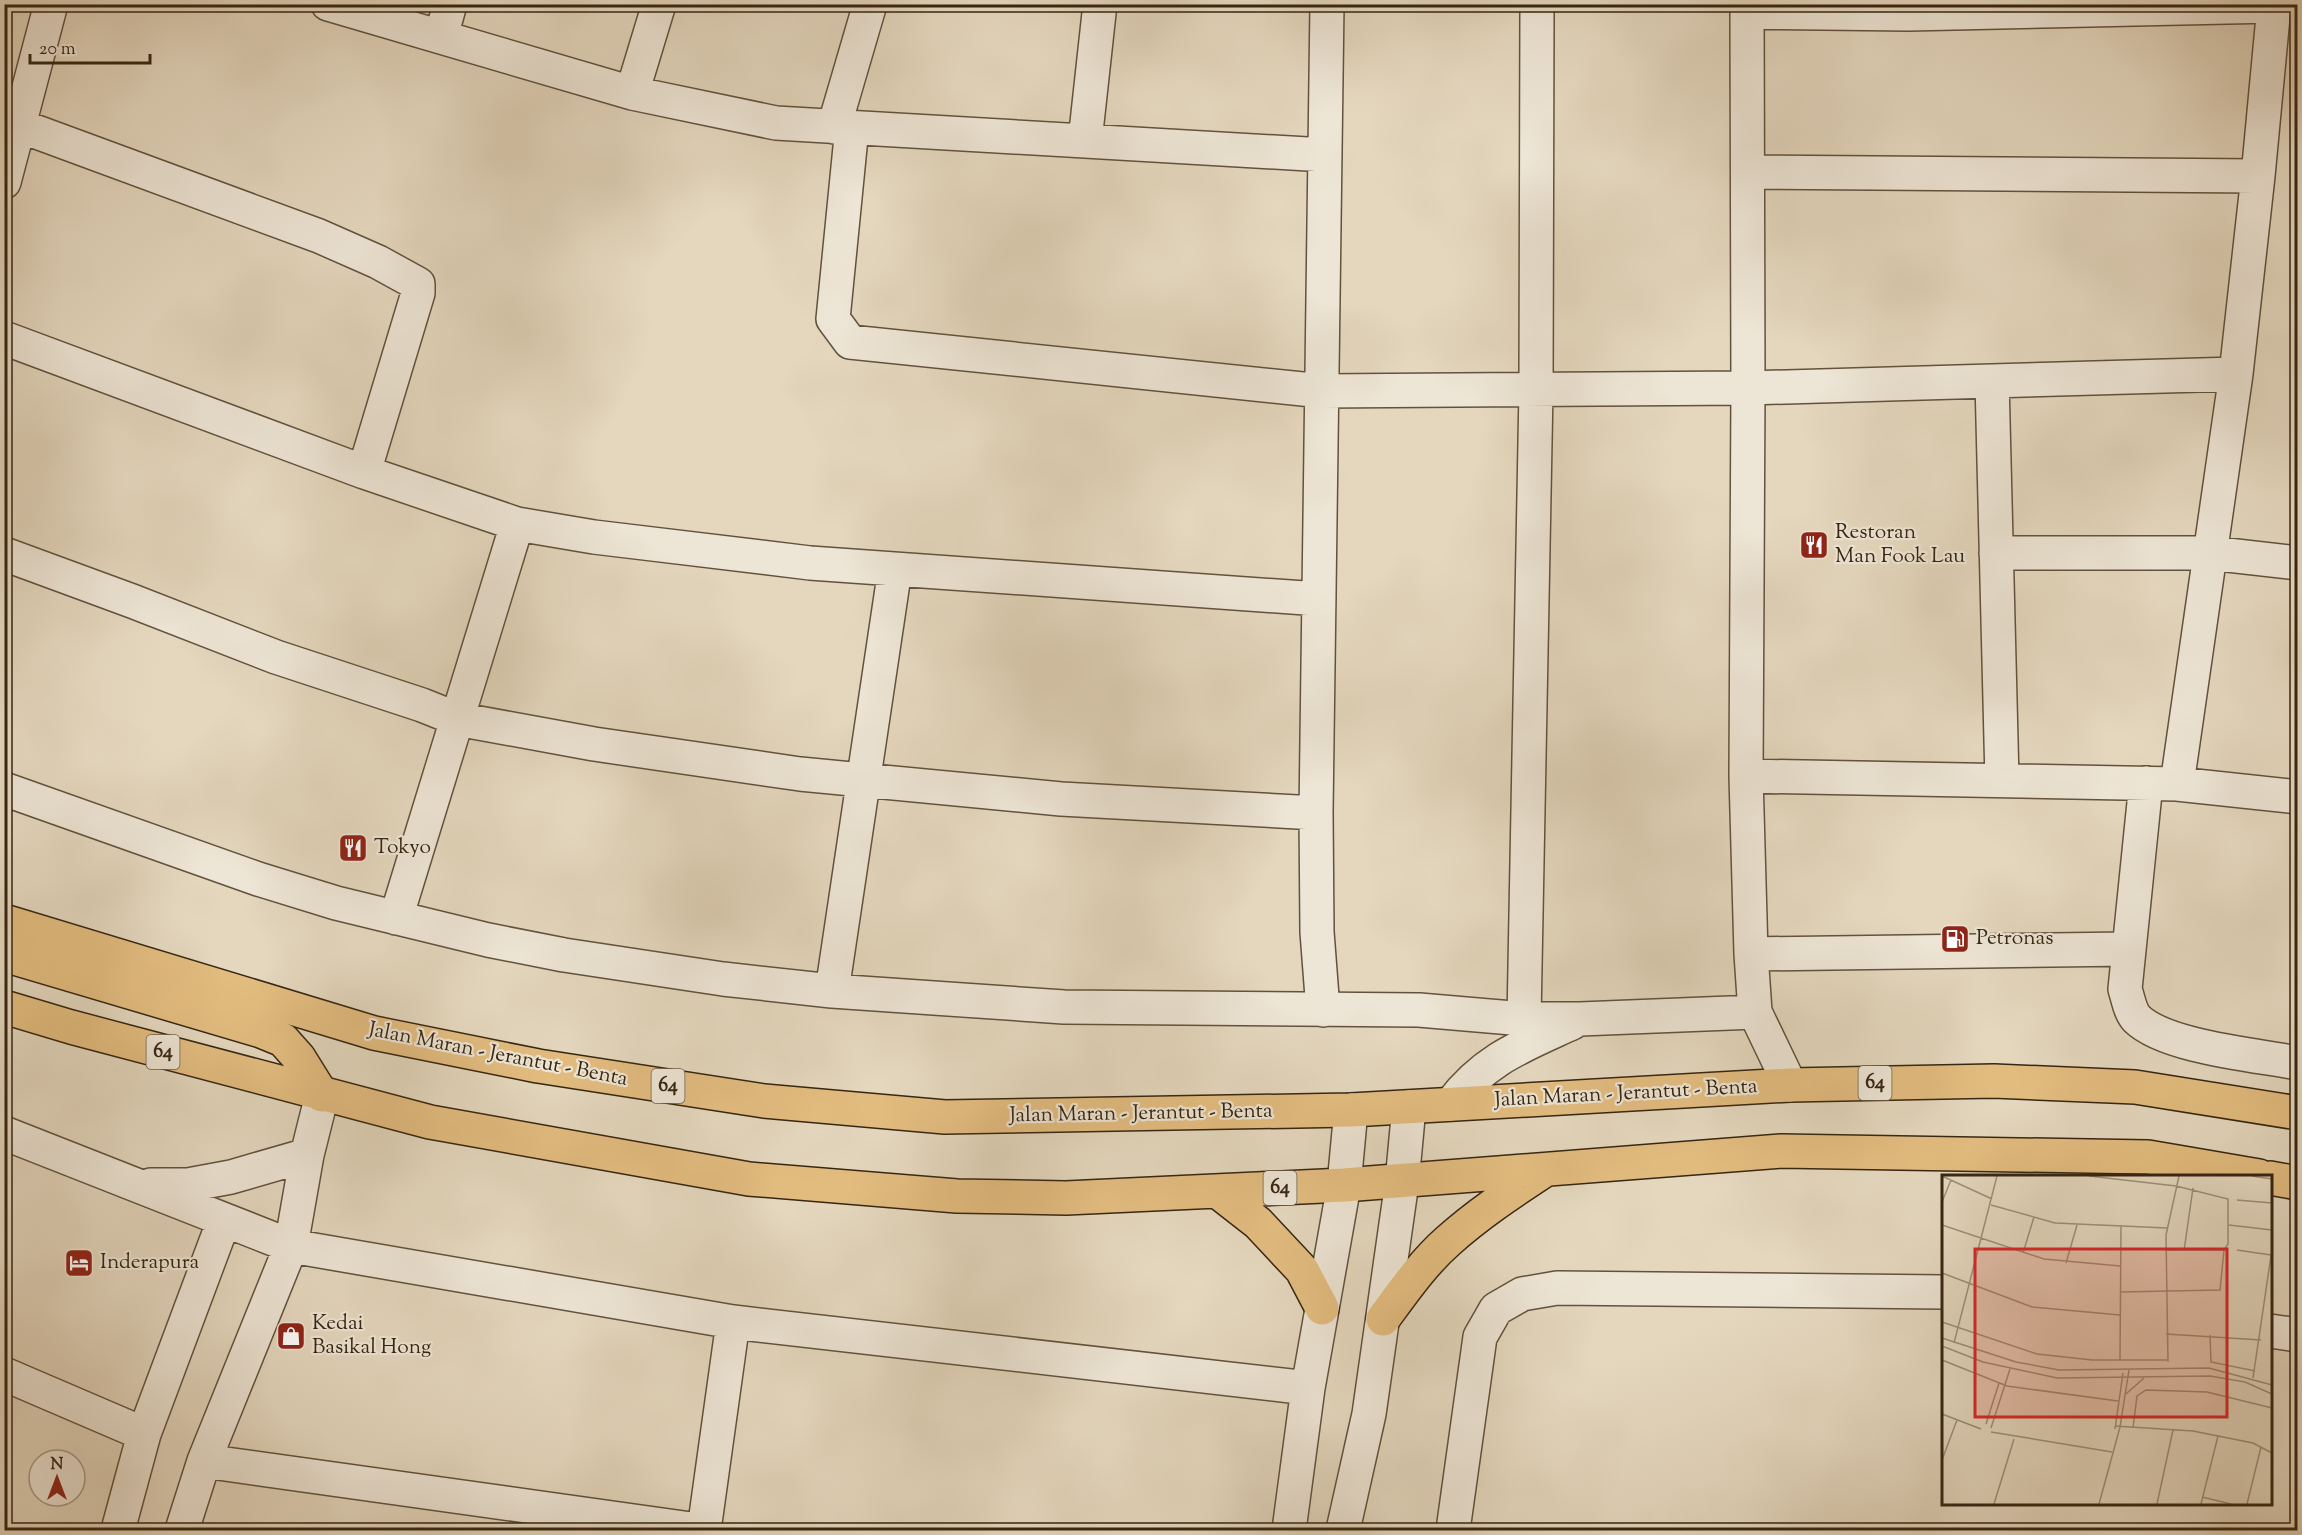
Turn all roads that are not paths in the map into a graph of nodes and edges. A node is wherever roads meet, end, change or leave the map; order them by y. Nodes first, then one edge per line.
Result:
1 (51, 4) edge
2 (328, 4) edge
3 (450, 4) edge
4 (659, 4) edge
5 (870, 4) edge
6 (1100, 4) edge
7 (1327, 4) edge
8 (1537, 4) edge
9 (2275, 5) edge
10 (2085, 7) edge
11 (1747, 8) edge
12 (1910, 9) edge
13 (441, 38) junction
14 (632, 93) junction
15 (12, 122) edge
16 (843, 127) junction
17 (1085, 141) junction
18 (1325, 155) junction
19 (1748, 172) junction
20 (2258, 176) junction
21 (4, 182) edge
22 (4, 338) edge
23 (2236, 374) junction
24 (1992, 381) junction
25 (1748, 388) junction
26 (1536, 390) junction
27 (1322, 391) junction
28 (364, 472) junction
29 (517, 524) junction
30 (1996, 553) junction
31 (2210, 553) junction
32 (4, 554) edge
33 (2298, 563) edge
34 (894, 569) junction
35 (1319, 599) junction
36 (457, 718) junction
37 (1746, 776) junction
38 (862, 779) junction
39 (2002, 780) junction
40 (2162, 783) junction
41 (4, 789) edge
42 (2298, 796) edge
43 (1316, 813) junction
44 (396, 918) junction
45 (4, 921) edge
46 (2129, 949) junction
47 (1751, 954) junction
48 (4, 955) edge
49 (832, 991) junction
50 (4, 1007) edge
51 (1323, 1010) junction
52 (1755, 1012) junction
53 (1524, 1019) junction
54 (1581, 1019) junction
55 (2298, 1063) edge
56 (1790, 1085) junction
57 (322, 1095) junction
58 (1451, 1104) junction
59 (1409, 1107) junction
60 (1351, 1110) junction
61 (2298, 1113) edge
62 (4, 1133) edge
63 (308, 1155) junction
64 (1543, 1171) junction
65 (2253, 1175) edge
66 (2272, 1178) edge
67 (1402, 1182) junction
68 (2298, 1183) edge
69 (135, 1185) junction
70 (1344, 1185) junction
71 (1217, 1191) junction
72 (224, 1220) junction
73 (291, 1246) junction
74 (1942, 1292) edge
75 (1322, 1308) junction
76 (1383, 1319) junction
77 (733, 1322) junction
78 (2272, 1331) edge
79 (2298, 1335) edge
80 (4, 1374) edge
81 (1308, 1388) junction
82 (144, 1434) junction
83 (204, 1461) junction
84 (118, 1530) edge
85 (182, 1530) edge
86 (698, 1530) edge
87 (704, 1530) edge
88 (1289, 1530) edge
89 (1343, 1530) edge
90 (1453, 1530) edge

1 - 15 street
2 - 13 street
3 - 13 street
4 - 14 street
5 - 16 street
6 - 17 street
7 - 18 street
8 - 26 street
9 - 10 street
9 - 20 street
10 - 12 street
11 - 12 street
11 - 19 street
13 - 14 street
14 - 16 street
15 - 21 street
15 - 28 street
16 - 17 street
16 - 27 street
17 - 18 street
18 - 27 street
19 - 20 street
19 - 25 street
20 - 23 street
22 - 28 street
23 - 24 street
23 - 31 street
24 - 25 street
24 - 30 street
25 - 26 street
25 - 37 street
26 - 27 street
26 - 53 street
27 - 35 street
28 - 29 street
29 - 34 street
29 - 36 street
30 - 31 street
30 - 39 street
31 - 33 street
31 - 40 street
32 - 36 street
34 - 35 street
34 - 38 street
35 - 43 street
36 - 38 street
36 - 44 street
37 - 39 street
37 - 47 street
38 - 43 street
38 - 49 street
39 - 40 street
40 - 42 street
40 - 46 street
41 - 44 street
43 - 51 street
44 - 49 street
45 - 60 main road, Jalan Maran - Jerantut - Benta / 64
46 - 47 street
46 - 55 street
47 - 52 street
48 - 57 main road
49 - 51 street
50 - 57 main road, 64
51 - 53 street
52 - 54 street
52 - 56 street
53 - 54 street
54 - 58 street
56 - 58 main road, Jalan Maran - Jerantut - Benta / 64
56 - 61 main road, Jalan Maran - Jerantut - Benta / 64
57 - 63 street
57 - 71 main road, 64
58 - 59 main road, Jalan Maran - Jerantut - Benta / 64
59 - 60 main road, Jalan Maran - Jerantut - Benta / 64
59 - 67 street
60 - 70 street
62 - 69 street
63 - 69 street
63 - 73 street
64 - 65 main road, 64
64 - 67 main road, 64
64 - 76 main road
66 - 68 main road
67 - 70 main road, 64
67 - 76 street
69 - 72 street
70 - 71 main road, 64
70 - 75 street
71 - 75 main road
72 - 73 street
72 - 82 street
73 - 77 street
73 - 83 street
74 - 90 street
75 - 81 street
76 - 89 street
77 - 81 street
77 - 87 street
78 - 79 street
80 - 82 street
81 - 88 street
82 - 84 street
83 - 85 street
83 - 86 street

